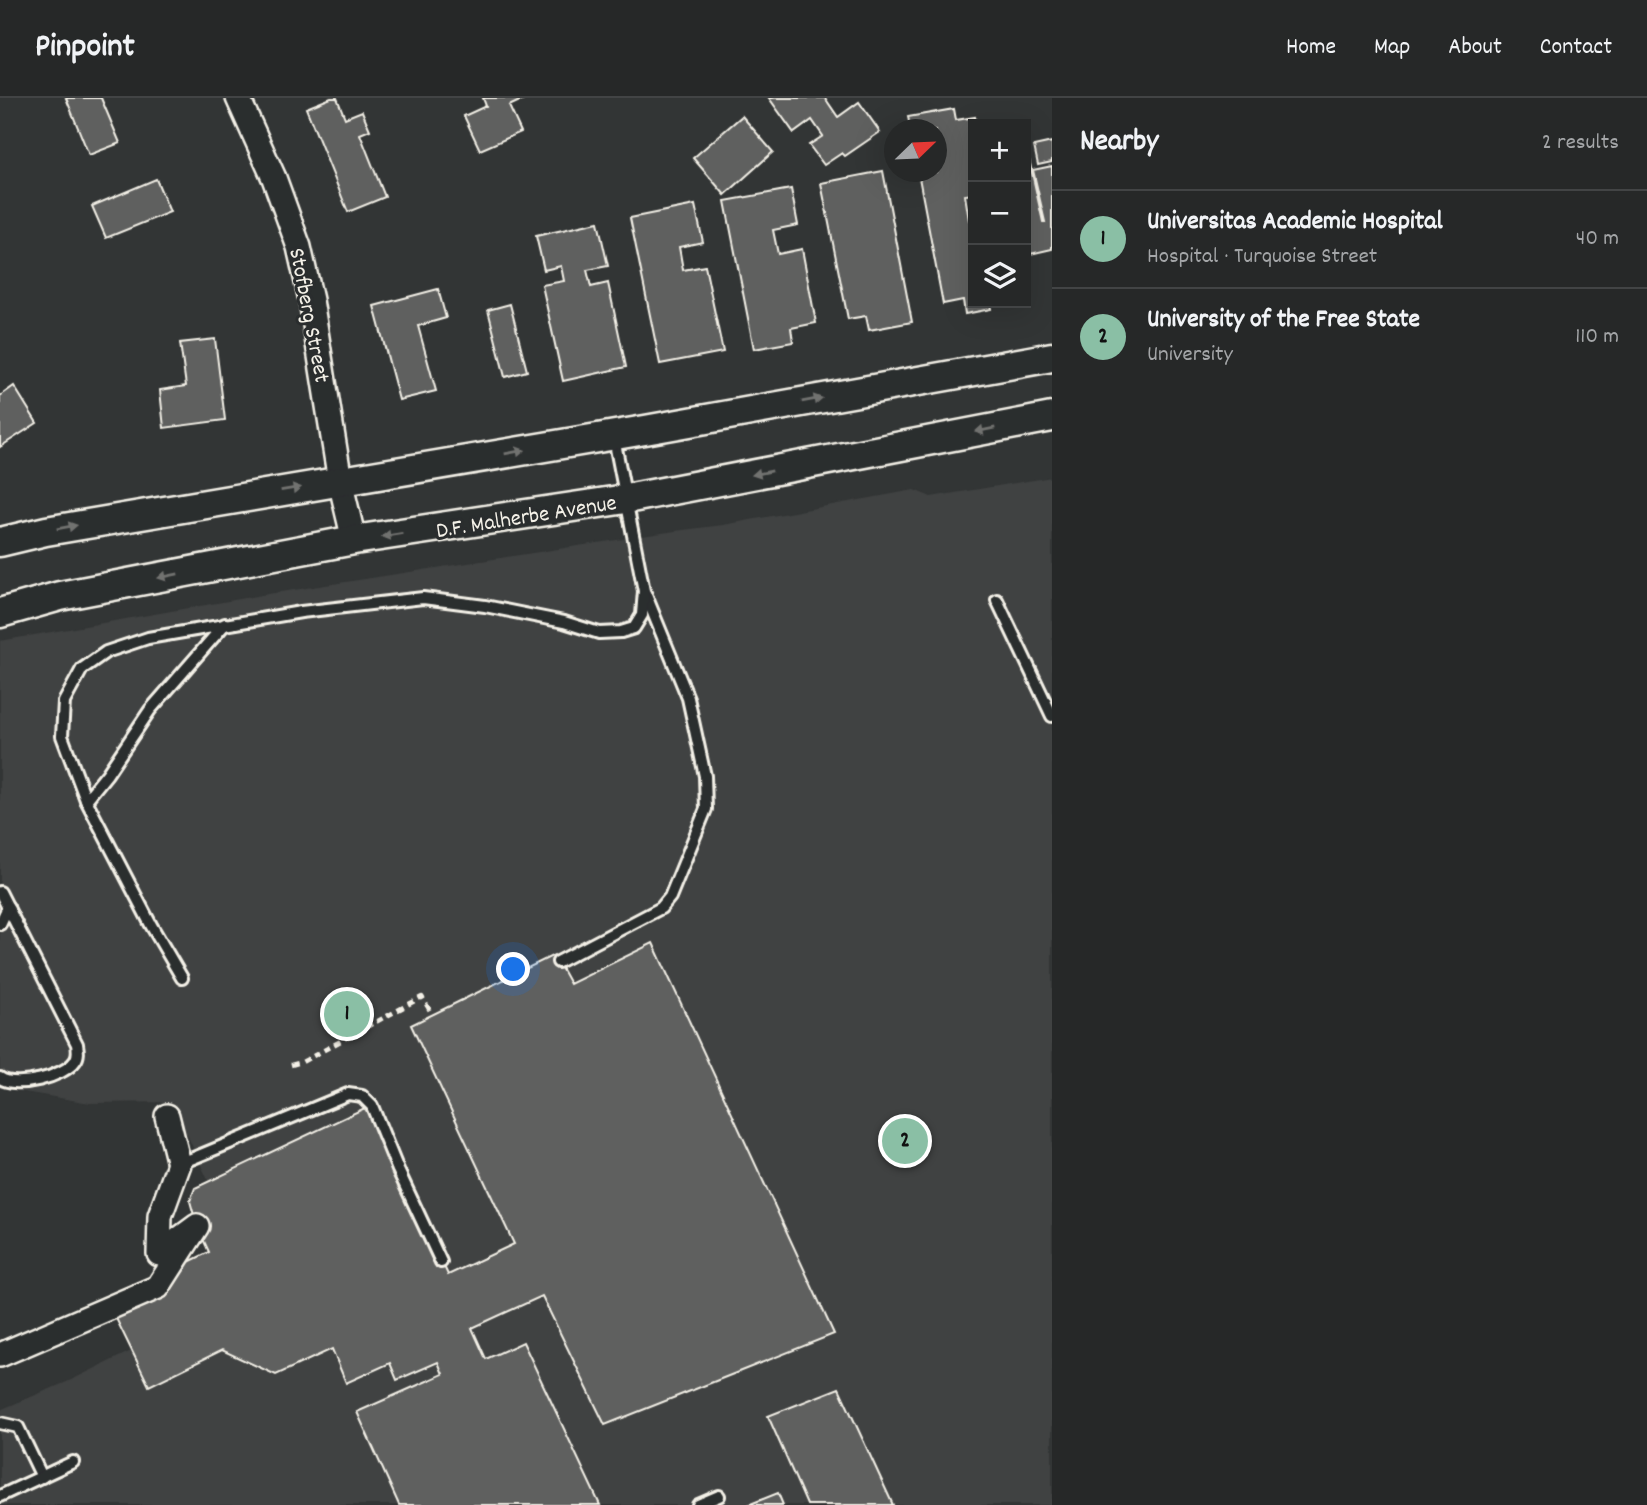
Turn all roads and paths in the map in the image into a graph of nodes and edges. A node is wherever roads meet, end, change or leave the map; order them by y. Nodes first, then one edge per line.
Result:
1 (237, 98) edge
2 (1052, 357) edge
3 (1052, 417) edge
4 (614, 435) junction
5 (340, 481) junction
6 (626, 499) junction
7 (354, 540) junction
8 (0, 542) edge
9 (644, 591) junction
10 (997, 600) dead end
11 (0, 613) edge
12 (225, 624) junction
13 (1052, 716) edge
14 (86, 800) junction
15 (0, 892) edge
16 (8, 907) junction
17 (0, 924) edge
18 (558, 961) dead end
19 (182, 978) dead end
20 (432, 1014) dead end
21 (291, 1065) dead end
22 (0, 1078) edge
23 (167, 1116) dead end
24 (179, 1164) junction
25 (441, 1262) dead end
26 (0, 1355) edge
27 (0, 1423) edge
28 (73, 1462) dead end
29 (41, 1477) junction
30 (0, 1496) edge
31 (719, 1496) dead end
32 (698, 1505) edge

1 - 5 street, Stofberg Street
4 -> 2 street
3 -> 6 street, D.F. Malherbe Avenue
5 -> 4 street
4 - 6 lane
5 - 7 street, Stofberg Street
8 -> 5 street
6 -> 7 street, D.F. Malherbe Avenue
6 - 9 lane
7 -> 11 street, D.F. Malherbe Avenue
9 - 12 lane
9 - 18 lane
10 - 13 lane
12 - 14 lane
12 - 14 lane
14 - 19 lane
15 - 16 lane
16 - 17 lane
16 - 22 lane
20 - 21 path
23 - 24 street
24 - 25 lane
24 - 26 street
27 - 29 lane
28 - 29 lane
29 - 30 lane
31 - 32 lane

